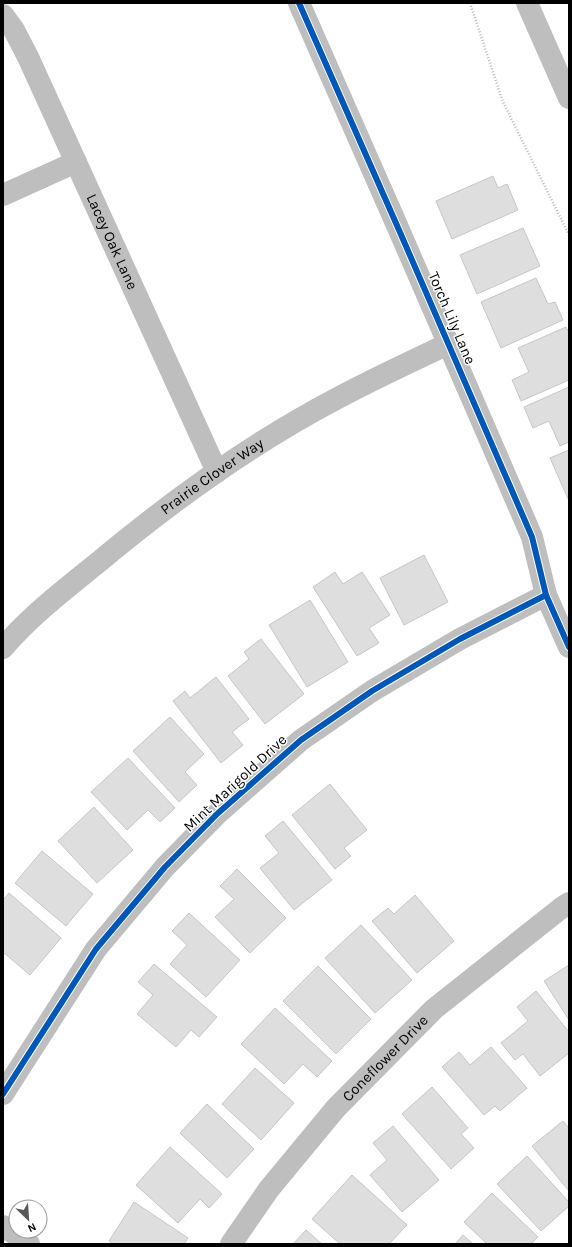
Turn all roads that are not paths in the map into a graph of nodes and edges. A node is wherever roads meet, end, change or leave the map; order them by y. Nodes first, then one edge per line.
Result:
1 (299, 3) edge
2 (527, 3) edge
3 (3, 15) edge
4 (569, 98) edge
5 (76, 162) junction
6 (3, 195) edge
7 (448, 344) junction
8 (217, 472) junction
9 (546, 596) junction
10 (569, 647) edge
11 (3, 648) edge
12 (569, 903) edge
13 (3, 1094) edge
14 (3, 1226) edge
15 (29, 1244) edge
16 (231, 1244) edge

1 - 7 street, Torch Lily Lane
2 - 4 street
3 - 5 street, Lacey Oak Lane
5 - 6 street
5 - 8 street, Lacey Oak Lane
7 - 8 street, Prairie Clover Way
7 - 9 street, Torch Lily Lane
8 - 11 street, Prairie Clover Way
9 - 10 street, Torch Lily Lane
9 - 13 street, Mint Marigold Drive
12 - 16 street, Coneflower Drive
14 - 15 street

